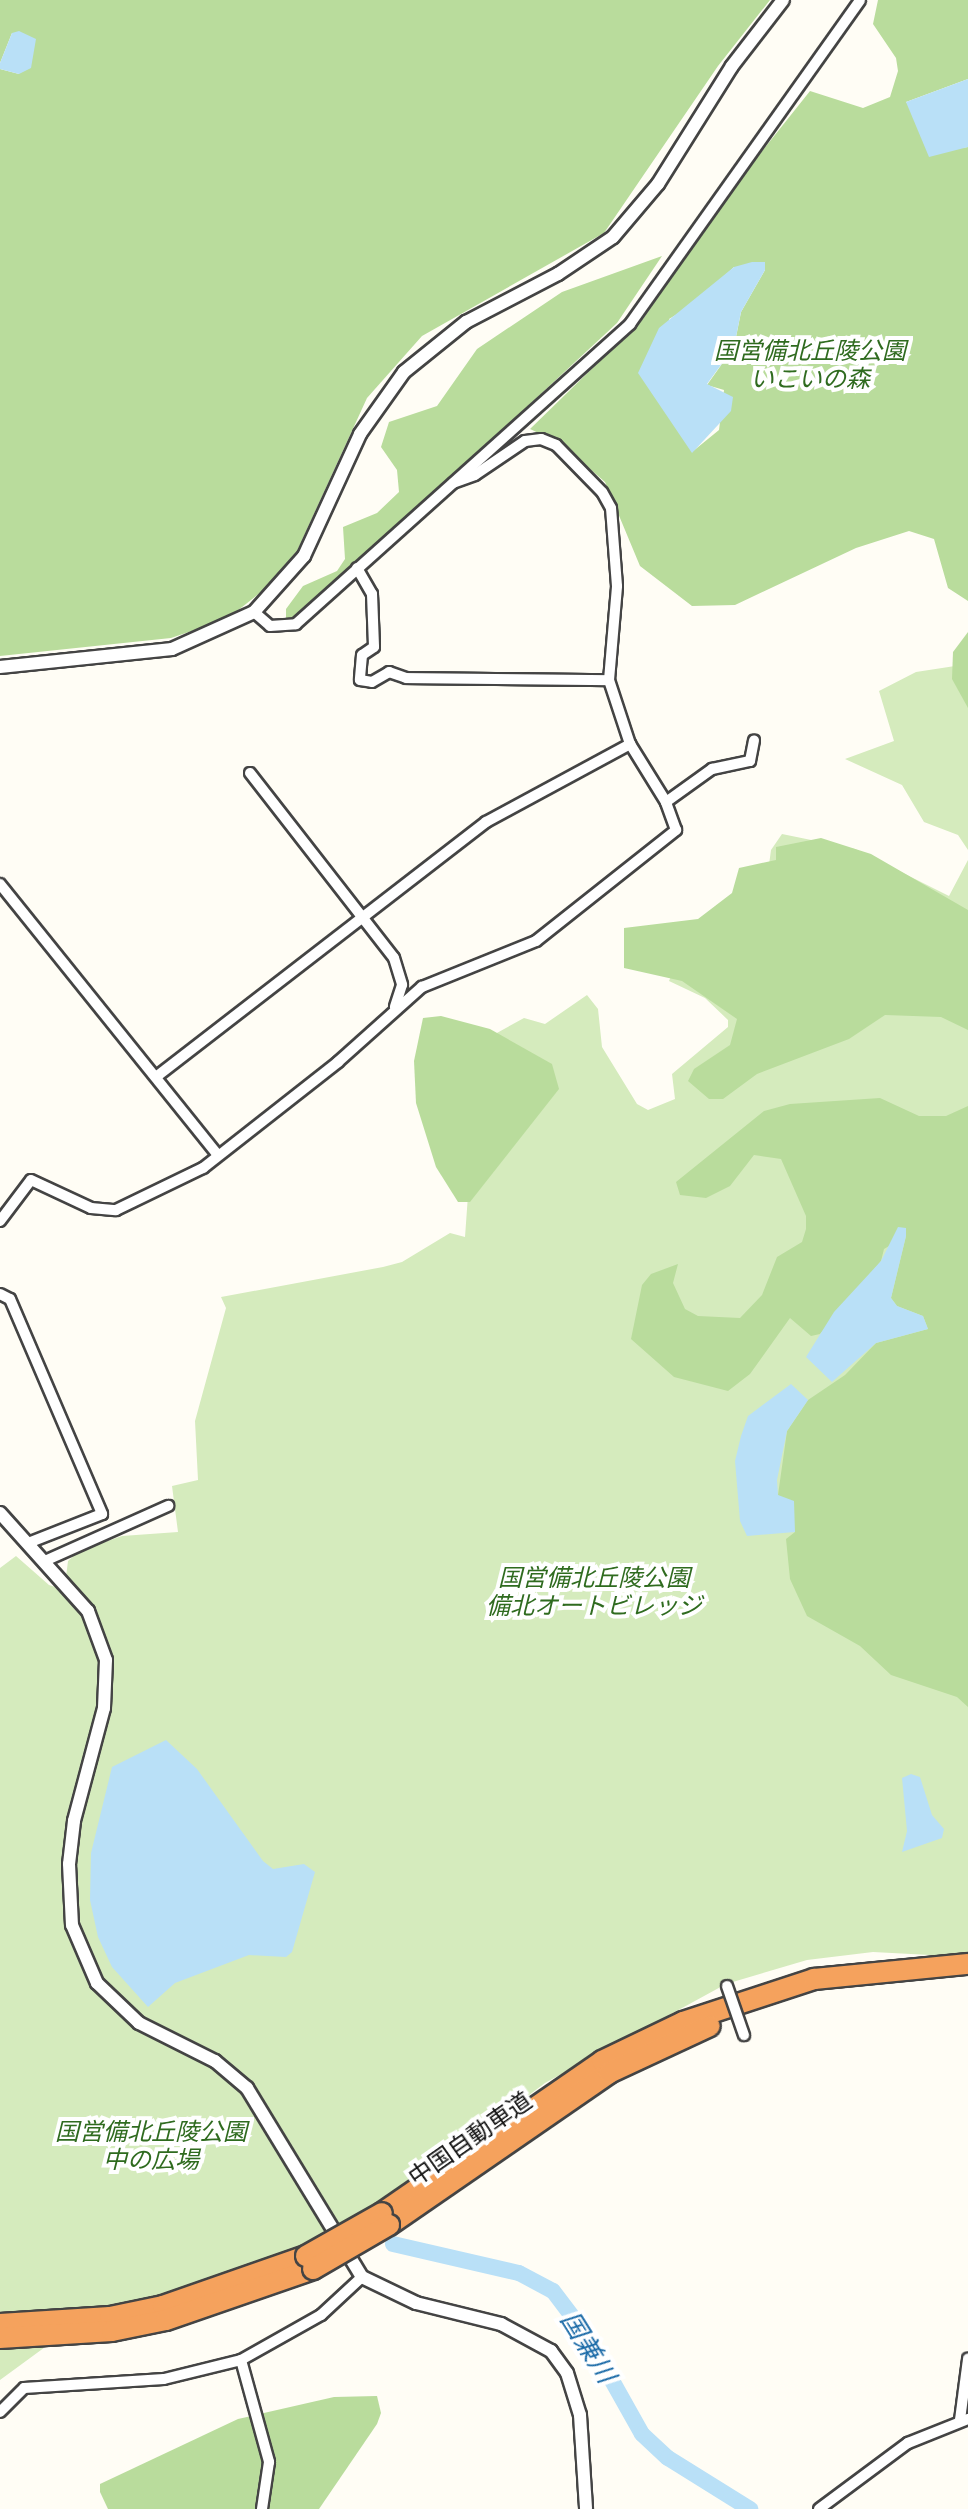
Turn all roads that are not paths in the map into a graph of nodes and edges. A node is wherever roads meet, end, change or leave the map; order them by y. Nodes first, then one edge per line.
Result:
1 (783, 0) edge
2 (860, 0) edge
3 (453, 483) junction
4 (357, 568) junction
5 (254, 612) junction
6 (0, 667) edge
7 (609, 680) junction
8 (754, 740) dead end
9 (630, 744) junction
10 (250, 773) dead end
11 (666, 802) junction
12 (0, 884) edge
13 (363, 918) junction
14 (392, 1013) junction
15 (156, 1077) junction
16 (217, 1154) junction
17 (0, 1221) edge
18 (0, 1294) edge
19 (168, 1506) dead end
20 (0, 1513) edge
21 (28, 1543) junction
22 (47, 1560) junction
23 (968, 1964) edge
24 (968, 1978) edge
25 (727, 1986) dead end
26 (744, 2035) dead end
27 (385, 2219) junction
28 (310, 2263) junction
29 (362, 2277) junction
30 (0, 2324) edge
31 (0, 2338) edge
32 (968, 2359) edge
33 (241, 2360) junction
34 (0, 2412) edge
35 (964, 2420) edge
36 (262, 2509) edge
37 (586, 2509) edge
38 (819, 2509) edge

1 - 5 street
2 - 3 street
3 - 4 street
3 - 7 street
4 - 5 street
4 - 7 street
5 - 6 street
7 - 9 street
8 - 11 street
9 - 11 street
9 - 13 street
10 - 13 street
11 - 14 street
12 - 15 street
13 - 14 street
13 - 15 street
14 - 16 street
15 - 16 street
16 - 17 street
18 - 21 street
19 - 22 street
20 - 21 street
21 - 22 street
22 - 29 street
23 - 27 highway, 中国自動車道
24 - 27 highway, 中国自動車道
25 - 26 street, bridge
27 - 28 highway, 中国自動車道, bridge
28 - 30 highway, 中国自動車道
28 - 31 highway, 中国自動車道
29 - 33 street
29 - 37 street
32 - 35 street
33 - 34 street
33 - 36 street
35 - 38 street

